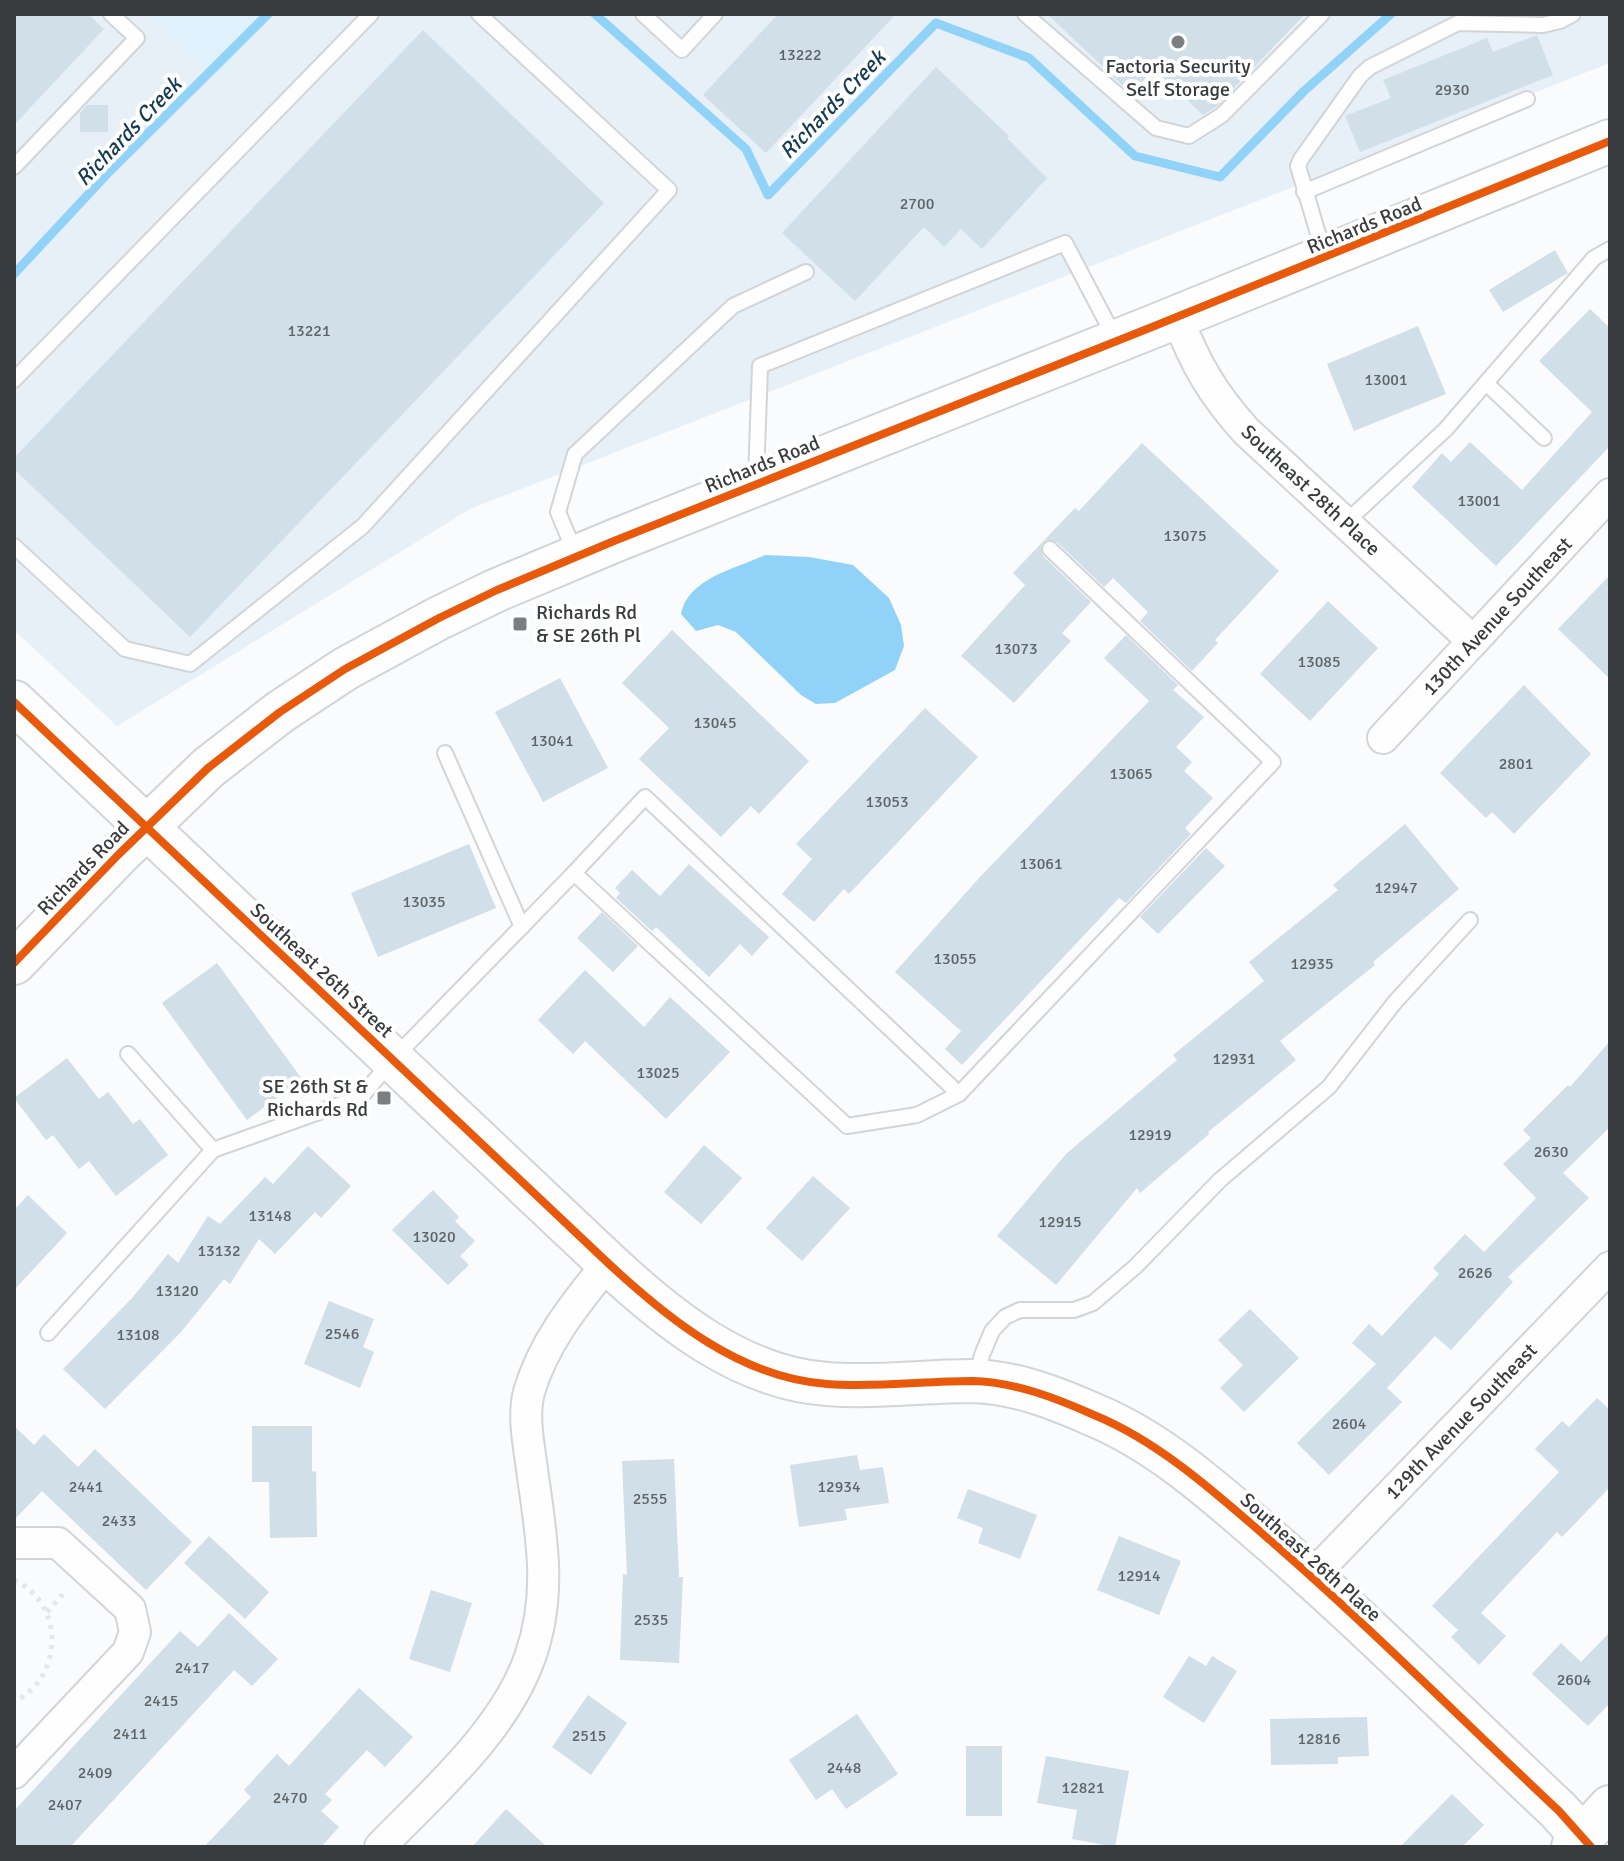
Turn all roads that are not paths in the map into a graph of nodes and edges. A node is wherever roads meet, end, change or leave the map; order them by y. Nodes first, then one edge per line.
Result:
1 (111, 14) edge
2 (371, 14) edge
3 (479, 14) edge
4 (643, 14) edge
5 (715, 14) edge
6 (1025, 14) edge
7 (1322, 14) edge
8 (1573, 14) edge
9 (1527, 99) dead end
10 (1610, 141) edge
11 (14, 167) edge
12 (1304, 192) junction
13 (1610, 249) edge
14 (1325, 258) junction
15 (806, 272) dead end
16 (1177, 317) junction
17 (1117, 342) junction
18 (14, 380) edge
19 (1486, 383) junction
20 (1544, 438) dead end
21 (756, 484) junction
22 (1610, 494) edge
23 (1345, 523) junction
24 (14, 546) edge
25 (1050, 549) dead end
26 (577, 556) junction
27 (1473, 641) junction
28 (14, 702) edge
29 (1383, 738) dead end
30 (445, 753) dead end
31 (147, 827) junction
32 (574, 873) junction
33 (1470, 920) dead end
34 (522, 927) junction
35 (14, 963) edge
36 (128, 1054) dead end
37 (393, 1059) junction
38 (959, 1094) junction
39 (213, 1150) junction
40 (608, 1263) junction
41 (1610, 1267) edge
42 (48, 1333) dead end
43 (975, 1381) junction
44 (14, 1543) edge
45 (1312, 1576) junction
46 (14, 1773) edge
47 (1610, 1807) edge
48 (1582, 1844) edge
49 (380, 1847) edge

1 - 11 lane
2 - 18 lane
3 - 24 lane
4 - 5 lane
6 - 7 lane
8 - 12 lane
9 - 12 lane
10 - 14 street, Richards Road
12 - 14 lane
13 - 19 lane
14 - 16 street, Richards Road
15 - 26 lane
16 - 17 street, Richards Road
16 - 23 street, Southeast 28th Place
17 - 21 street, Richards Road
17 - 21 lane
19 - 20 lane
19 - 23 lane
21 - 26 street, Richards Road
22 - 27 street, 130th Avenue Southeast
23 - 27 street, Southeast 28th Place
25 - 38 lane
26 - 31 street, Richards Road
27 - 29 street, 130th Avenue Southeast
28 - 31 street, Southeast 26th Street
30 - 34 lane
31 - 35 street, Richards Road
31 - 37 street, Southeast 26th Street
32 - 34 lane
32 - 38 lane
32 - 38 lane
33 - 43 lane
34 - 37 lane
36 - 39 lane
37 - 39 lane
37 - 40 street, Southeast 26th Street
39 - 42 lane
40 - 43 street, Southeast 26th Place
40 - 49 street
41 - 45 street, 129th Avenue Southeast
43 - 45 street, Southeast 26th Place
44 - 46 street
45 - 48 street, Southeast 26th Place
47 - 48 street

